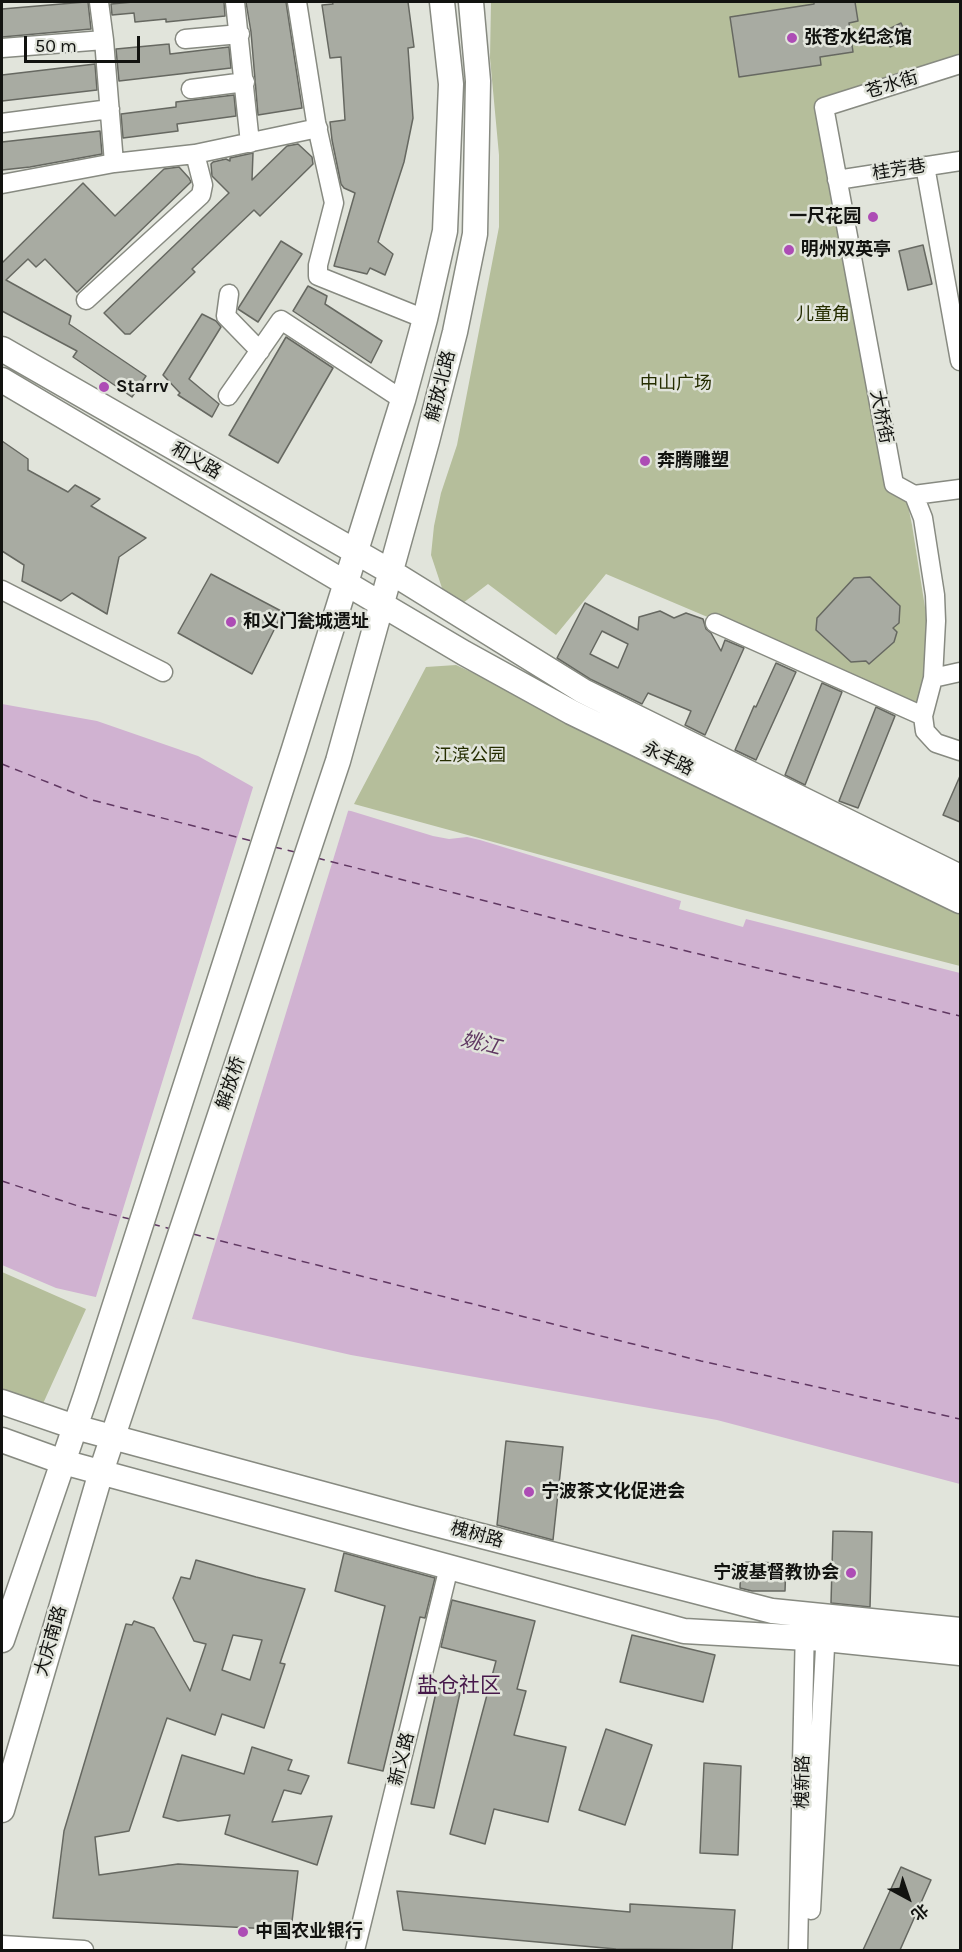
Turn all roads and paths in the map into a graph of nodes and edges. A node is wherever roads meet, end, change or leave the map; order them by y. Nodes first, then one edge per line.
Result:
1 (99, 2) edge
2 (236, 2) edge
3 (297, 2) edge
4 (442, 2) edge
5 (471, 2) edge
6 (240, 34) junction
7 (185, 39) dead end
8 (104, 40) junction
9 (2, 48) edge
10 (960, 64) edge
11 (244, 82) junction
12 (190, 89) dead end
13 (824, 107) joint
14 (110, 109) junction
15 (2, 123) edge
16 (318, 128) junction
17 (250, 142) junction
18 (195, 154) junction
19 (960, 161) edge
20 (114, 163) junction
21 (925, 166) junction
22 (837, 180) junction
23 (2, 184) edge
24 (229, 294) dead end
25 (86, 300) dead end
26 (956, 316) edge
27 (425, 319) junction
28 (2, 349) edge
29 (260, 351) junction
30 (960, 361) edge
31 (2, 380) edge
32 (228, 396) dead end
33 (403, 400) junction
34 (960, 489) edge
35 (914, 495) junction
36 (356, 552) junction
37 (391, 572) junction
38 (346, 582) junction
39 (2, 590) edge
40 (383, 604) junction
41 (716, 623) dead end
42 (163, 672) dead end
43 (960, 672) edge
44 (933, 678) junction
45 (922, 716) junction
46 (960, 751) edge
47 (338, 761) joint
48 (960, 878) edge
49 (960, 901) edge
50 (2, 1402) edge
51 (75, 1427) junction
52 (113, 1436) junction
53 (2, 1440) edge
54 (63, 1462) junction
55 (101, 1472) junction
56 (450, 1567) junction
57 (816, 1627) junction
58 (960, 1630) edge
59 (2, 1640) edge
60 (960, 1653) edge
61 (2, 1810) edge
62 (2, 1945) edge
63 (84, 1950) edge
64 (355, 1950) edge
65 (798, 1950) edge
66 (809, 1950) edge

1 - 8 street
2 - 6 street
3 - 16 street
4 - 27 main road, 解放北路
5 - 37 main road, 解放北路
6 - 7 street
6 - 11 street
8 - 9 street
8 - 14 street
10 - 13 street, 苍水街
11 - 12 street
11 - 17 street
13 - 22 street, 大桥街
14 - 15 street
14 - 20 street
16 - 17 street
16 - 27 street
17 - 18 street
18 - 20 street
18 - 25 street
19 - 21 street, 桂芳巷
20 - 23 street
21 - 22 street, 桂芳巷
21 - 26 street
22 - 35 street, 大桥街
24 - 29 street
26 - 30 street
27 - 33 main road, 解放北路
28 - 36 main road, 和义路
29 - 32 street
29 - 33 street
31 - 38 main road, 和义路
33 - 36 main road, 解放北路
34 - 35 street
35 - 44 street
36 - 37 main road, 和义路
36 - 38 main road, 解放北路
37 - 40 main road, 解放北路
37 - 48 main road, 永丰路
38 - 40 main road, 和义路
38 - 51 main road, 解放北路
39 - 42 street
40 - 47 main road, 解放北路
40 - 49 main road, 永丰路
41 - 45 street
43 - 44 street
44 - 45 street
45 - 46 street
47 - 52 main road, 解放桥
50 - 51 main road, 槐树路
51 - 52 main road, 槐树路
51 - 54 main road
52 - 55 main road, 大庆南路
52 - 57 main road, 槐树路
53 - 54 main road, 槐树路
54 - 55 main road, 槐树路
54 - 59 main road
55 - 56 main road, 槐树路
55 - 61 main road, 大庆南路
56 - 57 main road, 槐树路
56 - 64 street, 新义路
57 - 58 main road, 槐树路
57 - 60 main road, 槐树路
57 - 65 street, 槐新路
57 - 66 street, 槐新路
62 - 63 street

